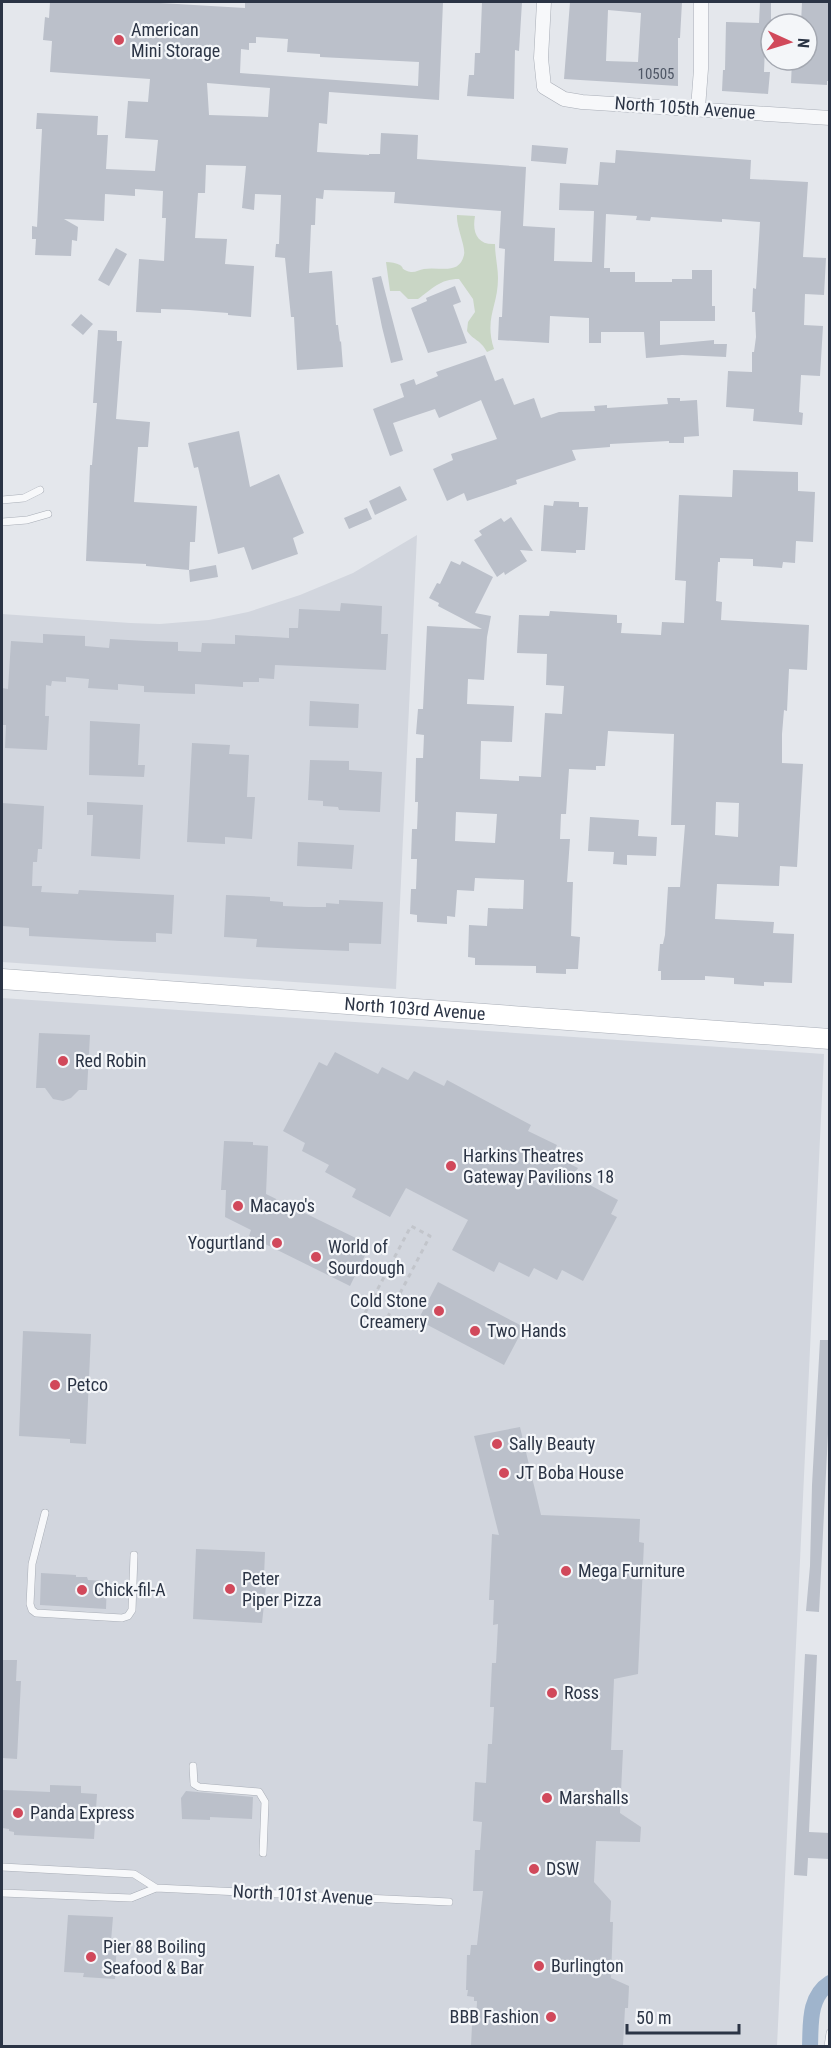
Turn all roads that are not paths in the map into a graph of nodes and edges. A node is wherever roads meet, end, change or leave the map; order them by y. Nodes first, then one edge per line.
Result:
1 (544, 2) edge
2 (701, 2) edge
3 (698, 108) junction
4 (830, 118) edge
5 (40, 490) dead end
6 (2, 500) edge
7 (48, 514) dead end
8 (2, 522) edge
9 (2, 979) edge
10 (830, 1039) edge
11 (45, 1513) dead end
12 (134, 1555) dead end
13 (193, 1766) dead end
14 (263, 1853) dead end
15 (2, 1867) edge
16 (156, 1888) junction
17 (2, 1893) edge
18 (449, 1902) dead end
19 (830, 2033) edge
20 (828, 2046) edge

1 - 3 street, North 105th Avenue
2 - 3 street
3 - 4 street, North 105th Avenue
5 - 6 lane
7 - 8 lane
9 - 10 street, North 103rd Avenue
11 - 12 lane
13 - 14 lane
15 - 16 lane, North 101st Avenue
16 - 17 lane, North 101st Avenue
16 - 18 lane, North 101st Avenue
19 - 20 lane

